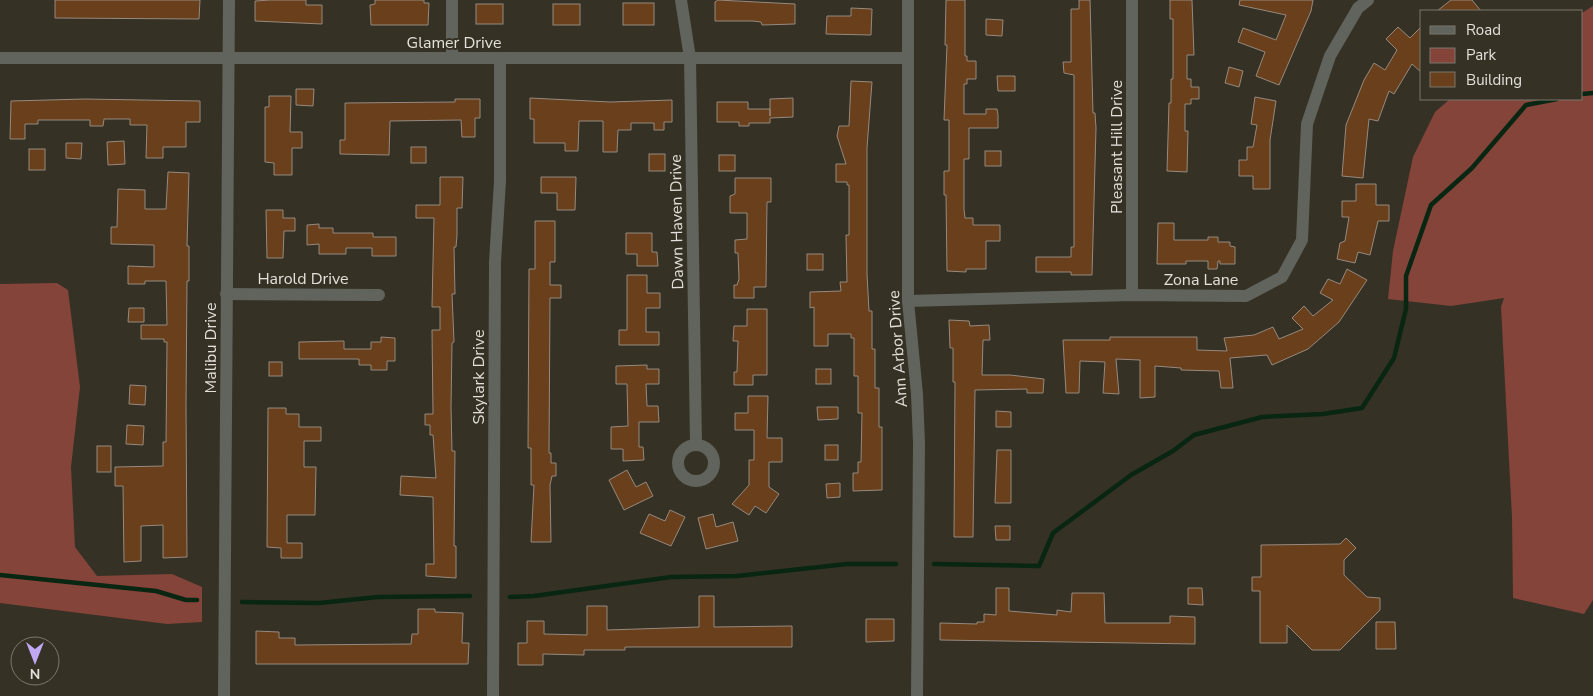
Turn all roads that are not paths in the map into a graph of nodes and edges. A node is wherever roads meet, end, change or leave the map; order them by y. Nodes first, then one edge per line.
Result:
1 (229, 0) edge
2 (452, 0) edge
3 (681, 0) edge
4 (908, 0) edge
5 (1132, 0) edge
6 (1362, 3) edge
7 (0, 58) edge
8 (229, 58) junction
9 (452, 58) junction
10 (500, 58) junction
11 (690, 58) junction
12 (908, 58) junction
13 (226, 294) junction
14 (379, 295) dead end
15 (1132, 295) junction
16 (908, 301) junction
17 (696, 444) dead end
18 (224, 696) edge
19 (493, 696) edge
20 (917, 696) edge

1 - 8 street, Malibu Drive
2 - 9 street
3 - 11 street, Dawn Haven Drive
4 - 12 street, Ann Arbor Drive
5 - 15 street, Pleasant Hill Drive
6 - 15 street, Zona Lane
7 - 8 street, Glamer Drive
8 - 9 street, Glamer Drive
8 - 13 street, Malibu Drive
9 - 10 street, Glamer Drive
10 - 11 street, Glamer Drive
10 - 19 street, Skylark Drive
11 - 12 street, Glamer Drive
11 - 17 street, Dawn Haven Drive
12 - 16 street, Ann Arbor Drive
13 - 14 street, Harold Drive
13 - 18 street, Malibu Drive
15 - 16 street, Zona Lane
16 - 20 street, Ann Arbor Drive

